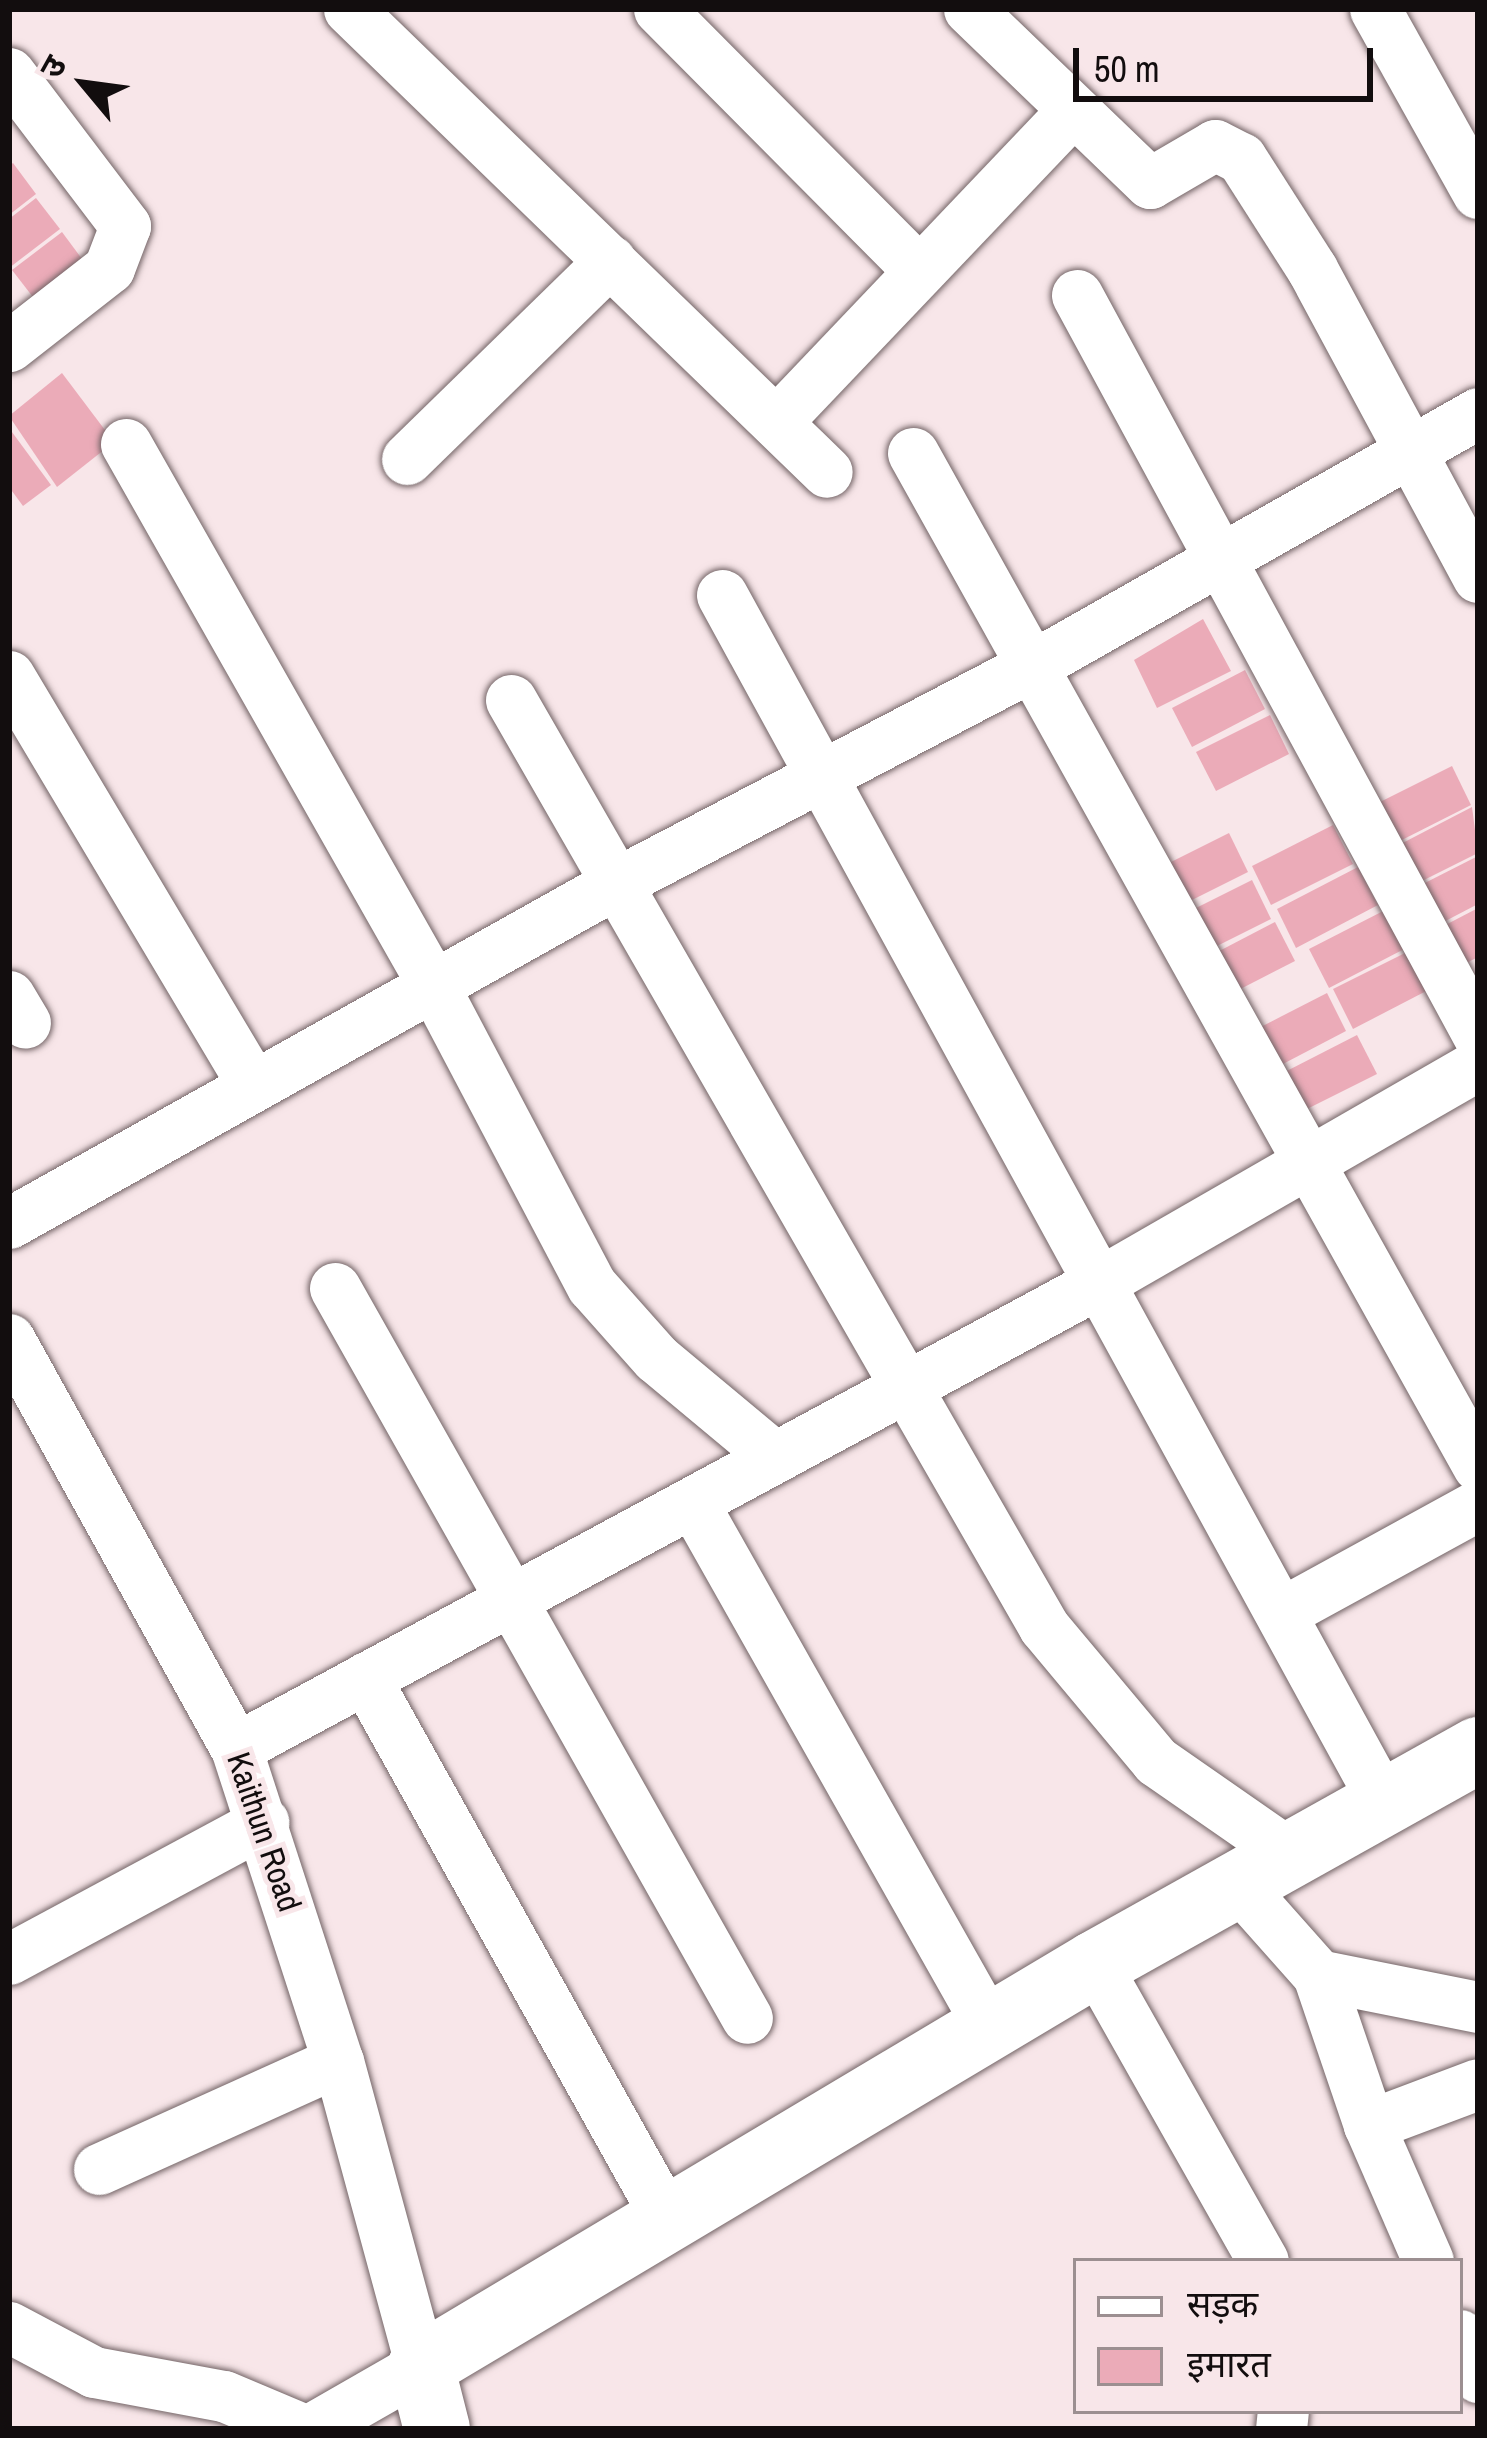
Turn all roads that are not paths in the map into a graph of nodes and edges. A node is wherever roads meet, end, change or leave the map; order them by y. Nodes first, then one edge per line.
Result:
1 (349, 9) edge
2 (659, 9) edge
3 (969, 9) edge
4 (1375, 9) edge
5 (9, 74) edge
6 (1072, 111) junction
7 (1478, 194) edge
8 (610, 261) junction
9 (919, 272) junction
10 (1077, 295) dead end
11 (9, 346) edge
12 (1478, 413) edge
13 (776, 422) junction
14 (126, 444) dead end
15 (1407, 449) junction
16 (913, 453) dead end
17 (407, 459) dead end
18 (827, 472) dead end
19 (1219, 558) junction
20 (1478, 577) edge
21 (722, 595) dead end
22 (1032, 666) junction
23 (9, 676) edge
24 (511, 700) dead end
25 (825, 778) junction
26 (620, 880) junction
27 (434, 985) junction
28 (1478, 1035) edge
29 (1478, 1065) edge
30 (234, 1098) junction
31 (1303, 1162) junction
32 (9, 1223) edge
33 (1102, 1281) junction
34 (335, 1288) dead end
35 (9, 1339) edge
36 (905, 1387) junction
37 (1478, 1466) edge
38 (734, 1482) junction
39 (1478, 1505) edge
40 (513, 1598) junction
41 (1281, 1613) junction
42 (365, 1678) junction
43 (236, 1748) junction
44 (1478, 1750) edge
45 (1384, 1804) junction
46 (262, 1822) junction
47 (1265, 1871) junction
48 (9, 1959) edge
49 (1095, 1964) junction
50 (1318, 1975) junction
51 (1478, 2007) edge
52 (746, 2018) dead end
53 (989, 2026) junction
54 (338, 2061) junction
55 (1478, 2084) edge
56 (1369, 2125) junction
57 (99, 2169) dead end
58 (667, 2219) junction
59 (1261, 2258) edge
60 (1427, 2258) edge
61 (9, 2326) edge
62 (1463, 2342) edge
63 (421, 2366) junction
64 (1478, 2377) edge
65 (302, 2429) edge
66 (311, 2429) edge
67 (437, 2429) edge

1 - 8 street
2 - 9 street
3 - 6 street
4 - 7 street
5 - 11 street
6 - 9 street
6 - 15 street
8 - 13 street
8 - 17 street
9 - 13 street
10 - 19 street
12 - 15 street
13 - 18 street
14 - 27 street
15 - 19 street
15 - 20 street
16 - 22 street
19 - 22 street
19 - 28 street
21 - 25 street
22 - 25 street
22 - 31 street
23 - 30 street
24 - 26 street
25 - 26 street
25 - 33 street
26 - 27 street
26 - 36 street
27 - 30 street
27 - 38 street
29 - 31 street
30 - 32 street
31 - 33 street
31 - 37 street
33 - 36 street
33 - 41 street
34 - 40 street
35 - 43 street, Kaithun Road
36 - 38 street
36 - 47 street
38 - 40 street
38 - 53 street
39 - 41 street
40 - 42 street
40 - 52 street
41 - 45 street
42 - 43 street
42 - 58 street
43 - 46 street, Kaithun Road
44 - 45 main road
45 - 47 main road
46 - 48 street
46 - 54 street, Kaithun Road
47 - 49 main road
47 - 50 street
49 - 53 main road
49 - 59 street
50 - 51 street
50 - 56 street
53 - 58 main road
54 - 57 street
54 - 63 street, Kaithun Road
55 - 56 street
56 - 60 street
58 - 63 main road
61 - 65 street
62 - 64 street
63 - 66 street
63 - 67 main road

